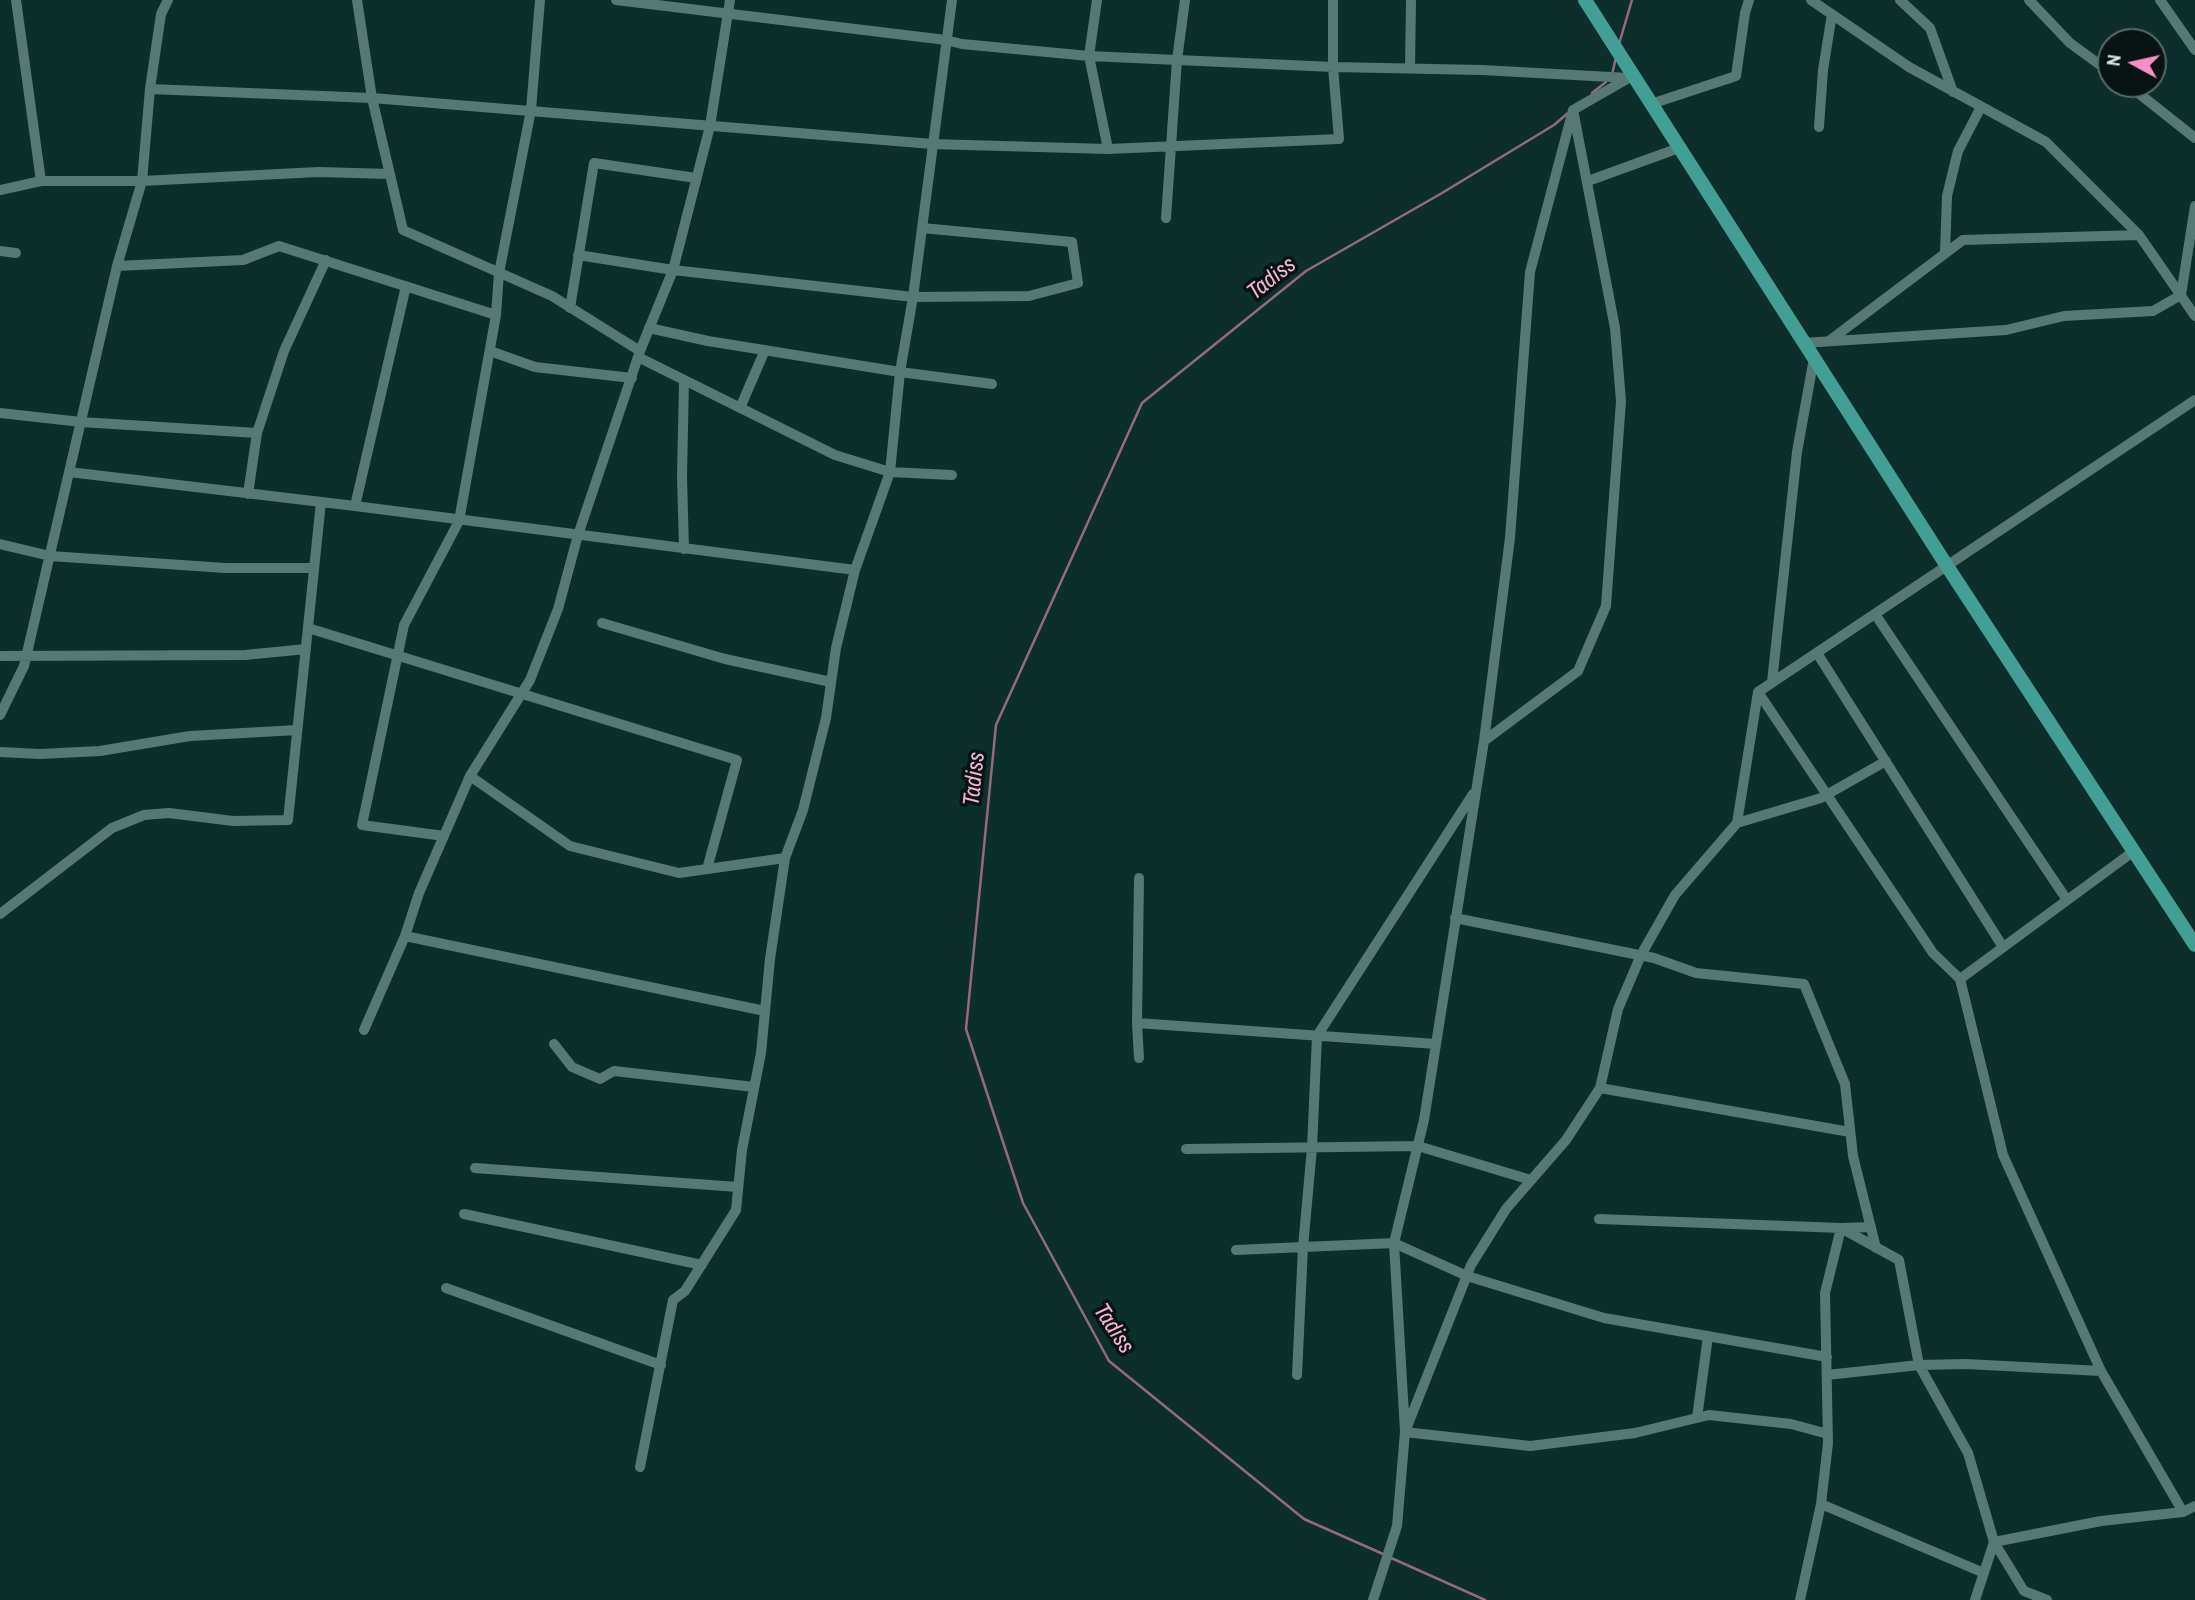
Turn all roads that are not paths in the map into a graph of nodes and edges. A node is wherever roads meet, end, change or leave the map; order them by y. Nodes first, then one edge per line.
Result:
1 (16, 0) edge
2 (168, 0) edge
3 (357, 0) edge
4 (540, 0) edge
5 (616, 0) edge
6 (622, 0) edge
7 (730, 0) edge
8 (952, 0) edge
9 (1097, 0) edge
10 (1185, 0) edge
11 (1333, 0) edge
12 (1411, 0) edge
13 (1585, 0) edge
14 (1749, 0) edge
15 (1811, 0) edge
16 (1900, 0) edge
17 (2029, 0) edge
18 (2160, 0) edge
19 (728, 13) junction
20 (1832, 14) junction
21 (946, 40) junction
22 (2195, 50) edge
23 (1089, 55) junction
24 (1177, 60) junction
25 (2097, 63) edge
26 (1333, 67) junction
27 (1410, 69) junction
28 (1631, 76) junction
29 (150, 89) junction
30 (1953, 92) junction
31 (372, 98) junction
32 (2145, 98) edge
33 (1651, 104) junction
34 (1981, 107) junction
35 (531, 110) junction
36 (1573, 110) junction
37 (710, 126) junction
38 (1819, 127) dead end
39 (2195, 138) edge
40 (932, 144) junction
41 (1171, 147) junction
42 (1679, 148) junction
43 (1108, 149) junction
44 (390, 174) junction
45 (696, 178) junction
46 (41, 181) junction
47 (142, 181) junction
48 (1588, 181) junction
49 (0, 190) edge
50 (2195, 206) edge
51 (1166, 218) dead end
52 (922, 228) junction
53 (2139, 234) junction
54 (0, 251) edge
55 (16, 253) dead end
56 (1945, 253) junction
57 (578, 255) junction
58 (326, 260) junction
59 (117, 266) junction
60 (673, 270) junction
61 (499, 273) junction
62 (406, 285) junction
63 (2181, 295) junction
64 (914, 298) junction
65 (570, 307) junction
66 (496, 315) junction
67 (2195, 316) edge
68 (649, 328) junction
69 (1829, 341) junction
70 (1803, 342) junction
71 (765, 350) junction
72 (490, 351) junction
73 (639, 354) junction
74 (1814, 358) junction
75 (901, 372) junction
76 (632, 378) junction
77 (684, 380) junction
78 (992, 384) dead end
79 (2195, 400) edge
80 (740, 408) junction
81 (0, 413) edge
82 (81, 422) junction
83 (257, 433) junction
84 (69, 472) junction
85 (890, 472) junction
86 (952, 475) dead end
87 (248, 494) junction
88 (321, 502) junction
89 (355, 506) junction
90 (459, 521) junction
91 (578, 535) junction
92 (0, 544) edge
93 (684, 549) junction
94 (50, 556) junction
95 (1947, 566) junction
96 (314, 568) junction
97 (855, 570) junction
98 (1875, 614) junction
99 (602, 623) dead end
100 (308, 628) junction
101 (306, 649) junction
102 (1817, 653) junction
103 (0, 656) edge
104 (26, 656) junction
105 (397, 656) junction
106 (831, 682) junction
107 (1772, 682) junction
108 (1758, 692) junction
109 (521, 695) junction
110 (0, 715) edge
111 (297, 730) junction
112 (1484, 741) junction
113 (0, 752) edge
114 (1886, 761) junction
115 (470, 776) junction
116 (1476, 789) junction
117 (1827, 794) junction
118 (1737, 823) junction
119 (444, 836) junction
120 (2134, 851) junction
121 (785, 859) junction
122 (707, 869) junction
123 (1139, 878) dead end
124 (2067, 900) junction
125 (0, 914) edge
126 (1455, 918) junction
127 (405, 936) junction
128 (2195, 945) edge
129 (2003, 947) junction
130 (1641, 955) junction
131 (1960, 979) junction
132 (765, 1011) junction
133 (1137, 1023) junction
134 (364, 1030) dead end
135 (1317, 1036) junction
136 (554, 1044) dead end
137 (1436, 1044) junction
138 (1139, 1058) dead end
139 (754, 1087) junction
140 (1600, 1088) junction
141 (1850, 1132) junction
142 (1418, 1146) junction
143 (1312, 1148) junction
144 (1186, 1149) dead end
145 (475, 1168) dead end
146 (1531, 1180) junction
147 (738, 1187) junction
148 (464, 1213) dead end
149 (1599, 1219) dead end
150 (1871, 1227) junction
151 (1841, 1228) junction
152 (1394, 1243) junction
153 (1303, 1247) junction
154 (1876, 1248) junction
155 (1236, 1250) dead end
156 (702, 1265) junction
157 (1467, 1276) junction
158 (446, 1288) dead end
159 (1708, 1336) junction
160 (1827, 1357) junction
161 (661, 1365) junction
162 (1919, 1365) junction
163 (2101, 1371) junction
164 (1297, 1375) dead end
165 (1827, 1375) junction
166 (1697, 1418) junction
167 (1405, 1432) junction
168 (1828, 1434) junction
169 (640, 1467) dead end
170 (1821, 1504) junction
171 (2195, 1506) edge
172 (2183, 1513) junction
173 (1994, 1542) junction
174 (1984, 1573) junction
175 (1373, 1600) edge
176 (1800, 1600) edge
177 (1975, 1600) edge
178 (2047, 1600) edge

1 - 46 street
2 - 29 street
3 - 31 street
4 - 35 street
5 - 6 street
6 - 19 street
7 - 19 street
8 - 21 street
9 - 23 street
10 - 24 street
11 - 26 street
12 - 27 street
13 - 28 main road
14 - 33 street
15 - 20 street
16 - 30 street
17 - 25 street
18 - 22 street
19 - 21 street
19 - 37 street
20 - 30 street
20 - 38 street
21 - 23 street
21 - 40 street
23 - 24 street
23 - 43 street
24 - 26 street
24 - 41 street
26 - 27 street
26 - 41 street
27 - 28 street
28 - 33 main road
28 - 36 street
29 - 31 street
29 - 47 street
30 - 34 street
31 - 35 street
31 - 44 street
32 - 39 street
33 - 42 main road
34 - 53 street
34 - 56 street
35 - 37 street
35 - 61 street
36 - 48 street
36 - 112 street
37 - 40 street
37 - 45 street
40 - 43 street
40 - 52 street
41 - 43 street
41 - 51 street
42 - 48 street
42 - 70 main road
44 - 47 street
44 - 61 street
45 - 57 street
45 - 60 street
46 - 47 street
46 - 49 street
47 - 59 street
48 - 112 street
50 - 63 street
52 - 64 street
52 - 64 street
53 - 56 street
53 - 63 street
54 - 55 street
56 - 69 street
57 - 60 street
57 - 65 street
58 - 59 street
58 - 62 street
58 - 83 street
59 - 82 street
60 - 64 street
60 - 68 street
61 - 65 street
61 - 66 street
62 - 66 street
62 - 89 street
63 - 67 street
63 - 69 street
64 - 75 street
65 - 73 street
66 - 72 street
68 - 71 street
68 - 73 street
69 - 70 street
70 - 74 main road
71 - 75 street
71 - 80 street
72 - 76 street
72 - 90 street
73 - 76 street
73 - 77 street
74 - 95 main road
74 - 107 street
75 - 78 street
75 - 85 street
76 - 91 street
77 - 80 street
77 - 93 street
79 - 95 street
80 - 85 street
81 - 82 street
82 - 83 street
82 - 84 street
83 - 87 street
84 - 87 street
84 - 94 street
85 - 86 street
85 - 97 street
87 - 88 street
88 - 89 street
88 - 96 street
89 - 90 street
90 - 91 street
90 - 105 street
91 - 93 street
91 - 109 street
92 - 94 street
93 - 97 street
94 - 96 street
94 - 104 street
95 - 98 street
95 - 120 main road
96 - 100 street
97 - 106 street
98 - 102 street
98 - 124 street
99 - 106 street
100 - 101 street
100 - 105 street
101 - 104 street
101 - 111 street
102 - 107 street
102 - 114 street
103 - 104 street
104 - 110 street
105 - 109 street
105 - 119 street
106 - 121 street
107 - 108 street
108 - 117 street
108 - 118 street
109 - 115 street
109 - 122 street
111 - 113 street
111 - 125 street
112 - 116 street
114 - 117 street
114 - 129 street
115 - 119 street
115 - 122 street
116 - 126 street
116 - 135 street
117 - 118 street
117 - 131 street
118 - 130 street
119 - 127 street
120 - 124 street
120 - 128 main road
121 - 122 street
121 - 132 street
123 - 133 street
124 - 129 street
126 - 130 street
126 - 137 street
127 - 132 street
127 - 134 street
129 - 131 street
130 - 140 street
130 - 141 street
131 - 163 street
132 - 139 street
133 - 135 street
133 - 138 street
135 - 137 street
135 - 143 street
136 - 139 street
137 - 142 street
139 - 147 street
140 - 141 street
140 - 146 street
141 - 150 street
142 - 143 street
142 - 146 street
142 - 152 street
143 - 144 street
143 - 153 street
145 - 147 street
146 - 157 street
147 - 156 street
148 - 156 street
149 - 151 street
150 - 151 street
150 - 154 street
151 - 154 street
151 - 160 street
152 - 153 street
152 - 157 street
152 - 167 street
153 - 155 street
153 - 164 street
154 - 162 street
156 - 161 street
157 - 159 street
157 - 167 street
158 - 161 street
159 - 160 street
159 - 166 street
160 - 165 street
161 - 169 street
162 - 163 street
162 - 165 street
162 - 173 street
163 - 172 street
165 - 168 street
166 - 167 street
166 - 168 street
167 - 175 street
168 - 170 street
170 - 174 street
170 - 176 street
171 - 172 street
172 - 173 street
173 - 174 street
173 - 178 street
174 - 177 street

